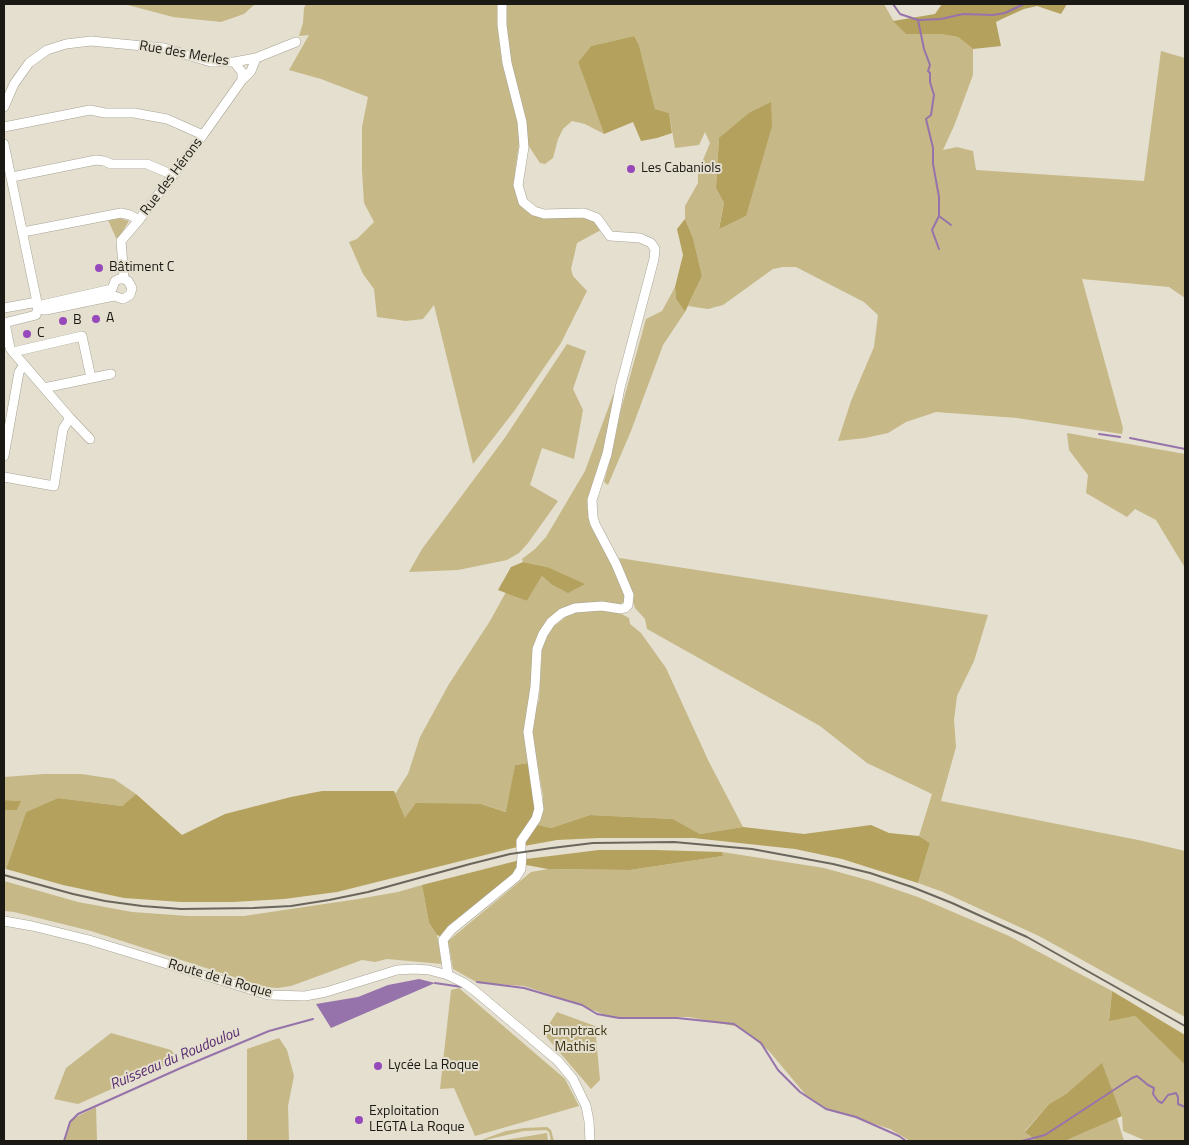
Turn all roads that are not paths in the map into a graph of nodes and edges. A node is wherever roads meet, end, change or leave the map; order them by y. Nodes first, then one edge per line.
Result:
1 (502, 4) edge
2 (296, 42) dead end
3 (256, 58) junction
4 (234, 62) junction
5 (242, 76) junction
6 (4, 108) edge
7 (4, 127) edge
8 (204, 135) junction
9 (4, 144) edge
10 (173, 175) junction
11 (12, 177) junction
12 (139, 220) junction
13 (23, 232) junction
14 (124, 279) junction
15 (38, 307) junction
16 (4, 308) edge
17 (4, 323) edge
18 (13, 352) junction
19 (24, 365) junction
20 (111, 374) dead end
21 (91, 378) junction
22 (44, 388) junction
23 (70, 418) junction
24 (90, 439) dead end
25 (4, 456) edge
26 (4, 477) edge
27 (4, 921) edge
28 (448, 974) junction
29 (590, 1141) edge

1 - 28 street
2 - 3 street
3 - 4 street
3 - 5 street, Rue des Hérons
4 - 5 street, Rue des Merles
4 - 6 street, Rue des Merles
5 - 8 street, Rue des Hérons
7 - 8 street
8 - 10 street, Rue des Hérons
9 - 11 street
10 - 11 street
10 - 12 street, Rue des Hérons
11 - 13 street
12 - 13 street
12 - 14 street, Rue des Hérons
13 - 15 street
14 - 15 street
14 - 15 street, Rue des Hérons
15 - 16 street
15 - 17 street
17 - 18 street
18 - 19 street
18 - 21 street
19 - 22 street
19 - 25 street
20 - 21 street
21 - 22 street
22 - 23 street
23 - 24 street
23 - 26 street
27 - 28 street, Route de la Roque
28 - 29 street, Route de la Roque

